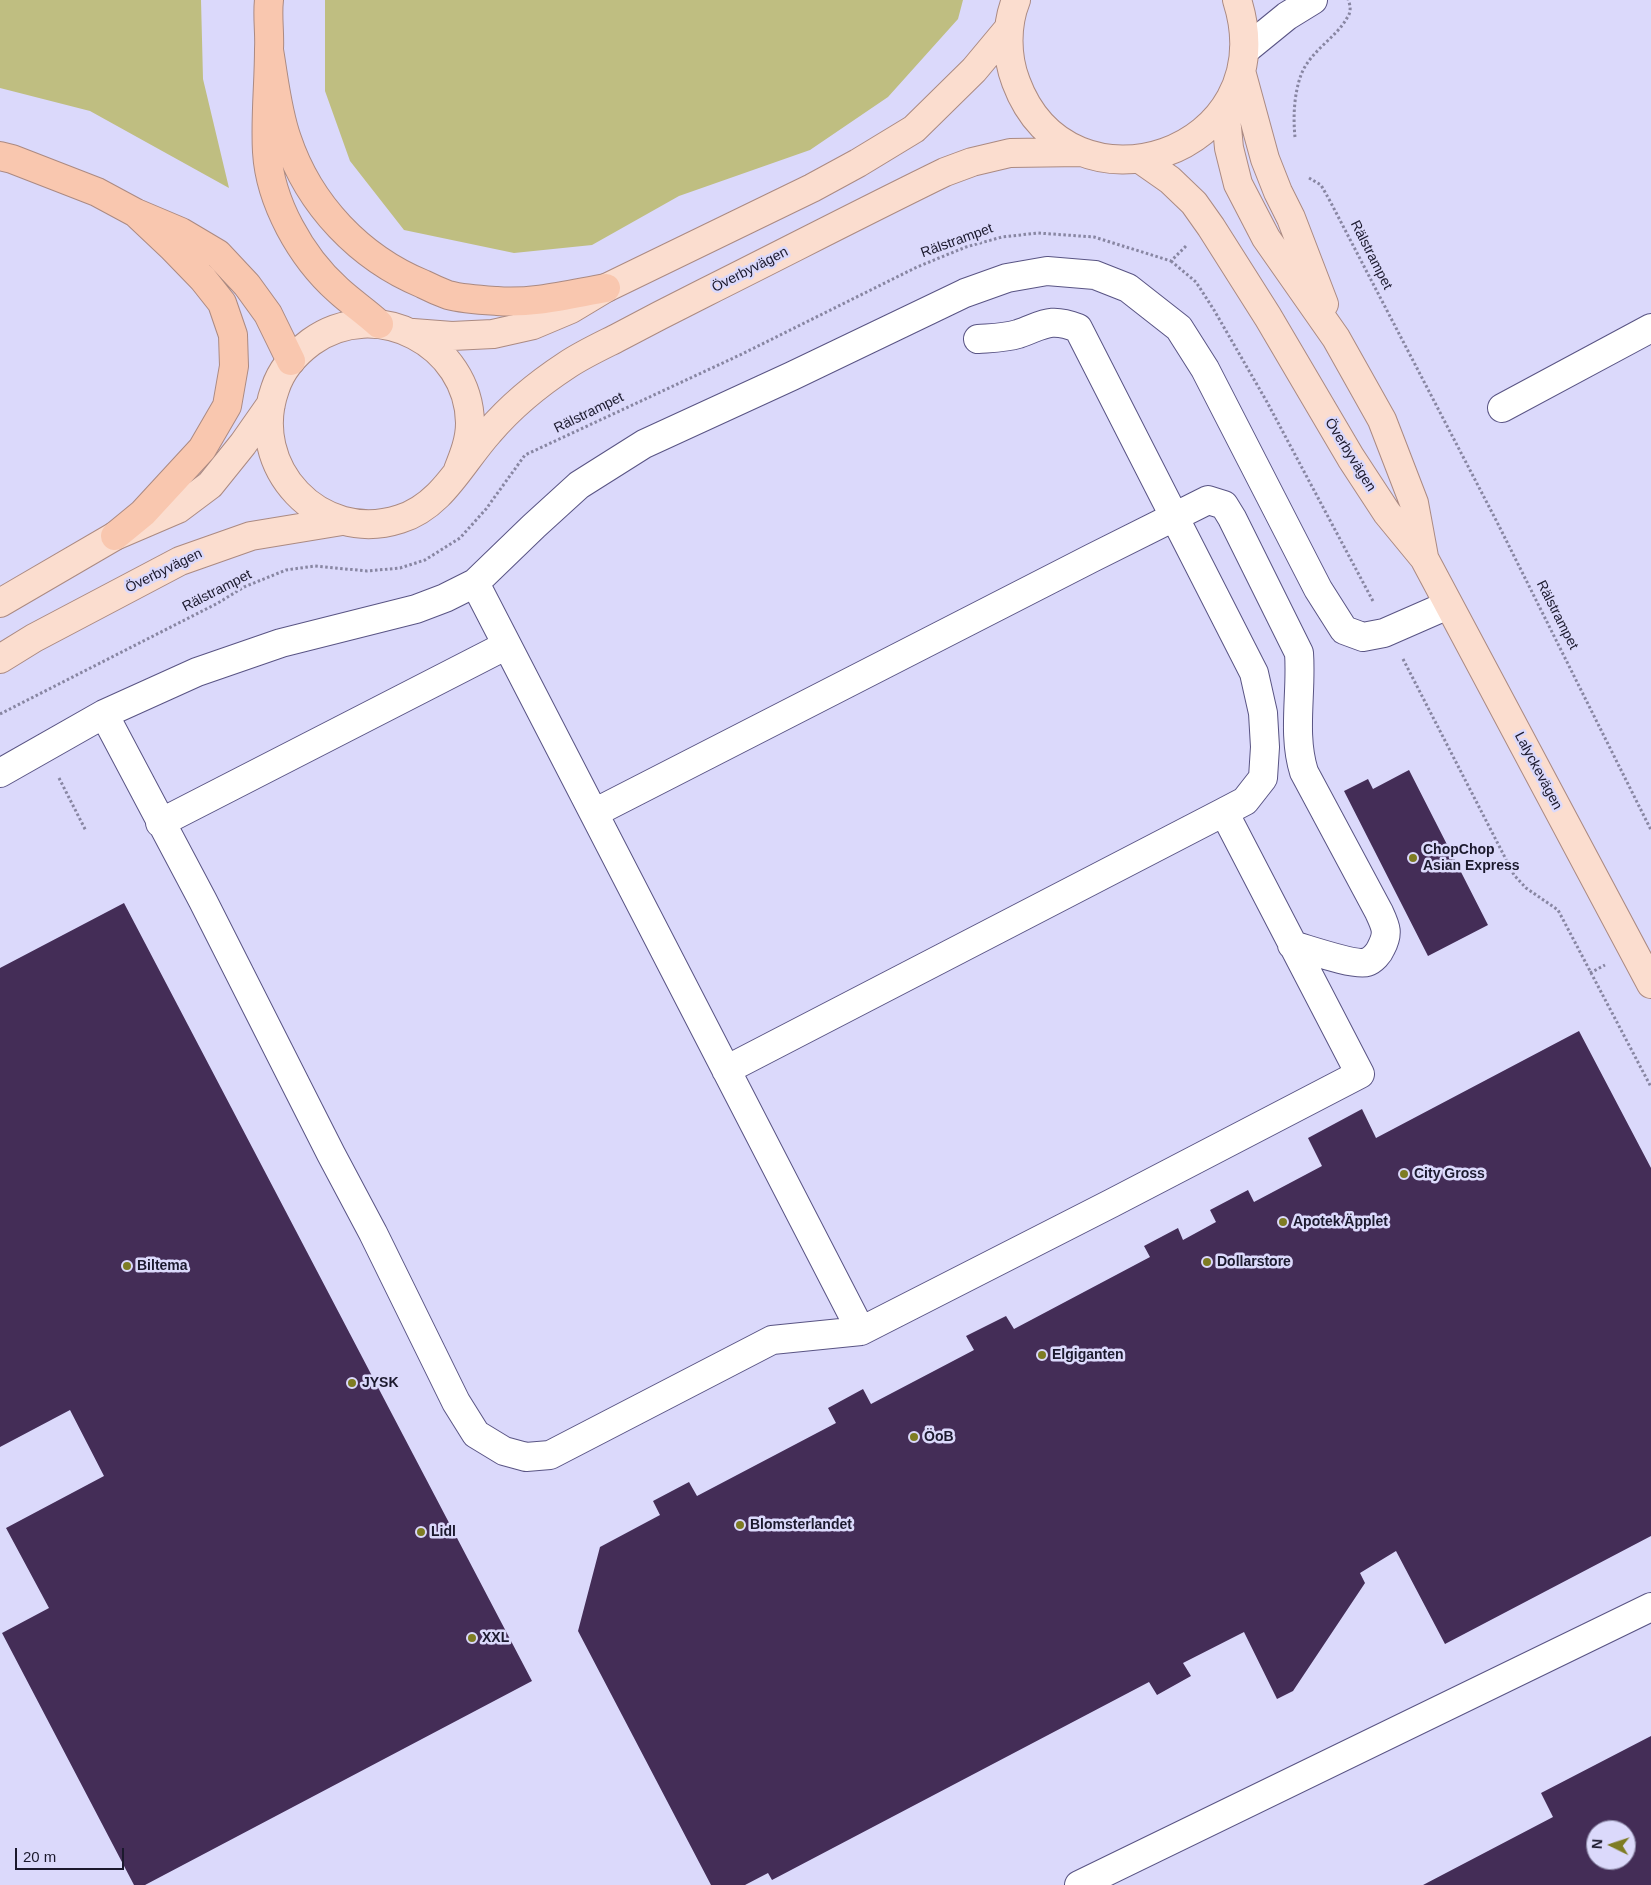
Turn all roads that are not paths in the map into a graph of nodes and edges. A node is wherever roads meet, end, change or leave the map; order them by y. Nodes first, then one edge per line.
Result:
1 (268, 0) edge
2 (1237, 0) edge
3 (1277, 0) edge
4 (1313, 0) edge
5 (1014, 8) edge
6 (269, 50) junction
7 (1242, 61) junction
8 (1225, 107) junction
9 (1082, 152) junction
10 (0, 156) edge
11 (1140, 159) junction
12 (136, 214) junction
13 (606, 288) junction
14 (379, 324) junction
15 (1651, 328) edge
16 (411, 333) junction
17 (1336, 338) junction
18 (978, 339) dead end
19 (291, 361) junction
20 (271, 404) junction
21 (1502, 408) dead end
22 (458, 470) junction
23 (1173, 517) junction
24 (342, 520) junction
25 (115, 536) junction
26 (1424, 558) junction
27 (475, 583) junction
28 (0, 603) edge
29 (1448, 605) junction
30 (507, 645) junction
31 (0, 658) edge
32 (104, 714) junction
33 (0, 773) edge
34 (1224, 812) junction
35 (594, 813) junction
36 (160, 823) junction
37 (1292, 945) junction
38 (1651, 984) edge
39 (726, 1070) junction
40 (861, 1331) junction
41 (1651, 1607) edge
42 (1079, 1885) edge

1 - 6 highway
2 - 7 main road, Överbyvägen
3 - 7 street
4 - 7 street
5 - 9 main road, Överbyvägen
5 - 13 main road, Överbyvägen
6 - 13 highway
6 - 14 highway
7 - 8 main road, Överbyvägen
7 - 17 main road, Överbyvägen
8 - 11 main road, Överbyvägen
8 - 17 main road, Överbyvägen
9 - 11 main road, Överbyvägen
9 - 22 main road, Överbyvägen
10 - 12 highway
11 - 26 main road, Överbyvägen
12 - 19 highway
12 - 25 highway
13 - 16 main road, Överbyvägen
14 - 16 main road, Överbyvägen
14 - 19 main road, Överbyvägen
15 - 21 street
16 - 22 main road, Överbyvägen
17 - 26 main road, Överbyvägen
18 - 23 street
19 - 20 main road, Överbyvägen
20 - 24 main road, Överbyvägen
20 - 25 main road, Överbyvägen
22 - 24 main road, Överbyvägen
23 - 34 street
23 - 35 street
23 - 37 street
24 - 31 main road, Överbyvägen
25 - 28 main road, Överbyvägen
26 - 29 main road, Lalyckevägen
27 - 29 street
27 - 30 street
27 - 32 street
29 - 38 main road, Lalyckevägen
30 - 35 street
30 - 36 street
32 - 33 street
32 - 36 street
34 - 37 street
34 - 39 street
35 - 39 street
36 - 40 street
37 - 40 street
39 - 40 street
41 - 42 street

